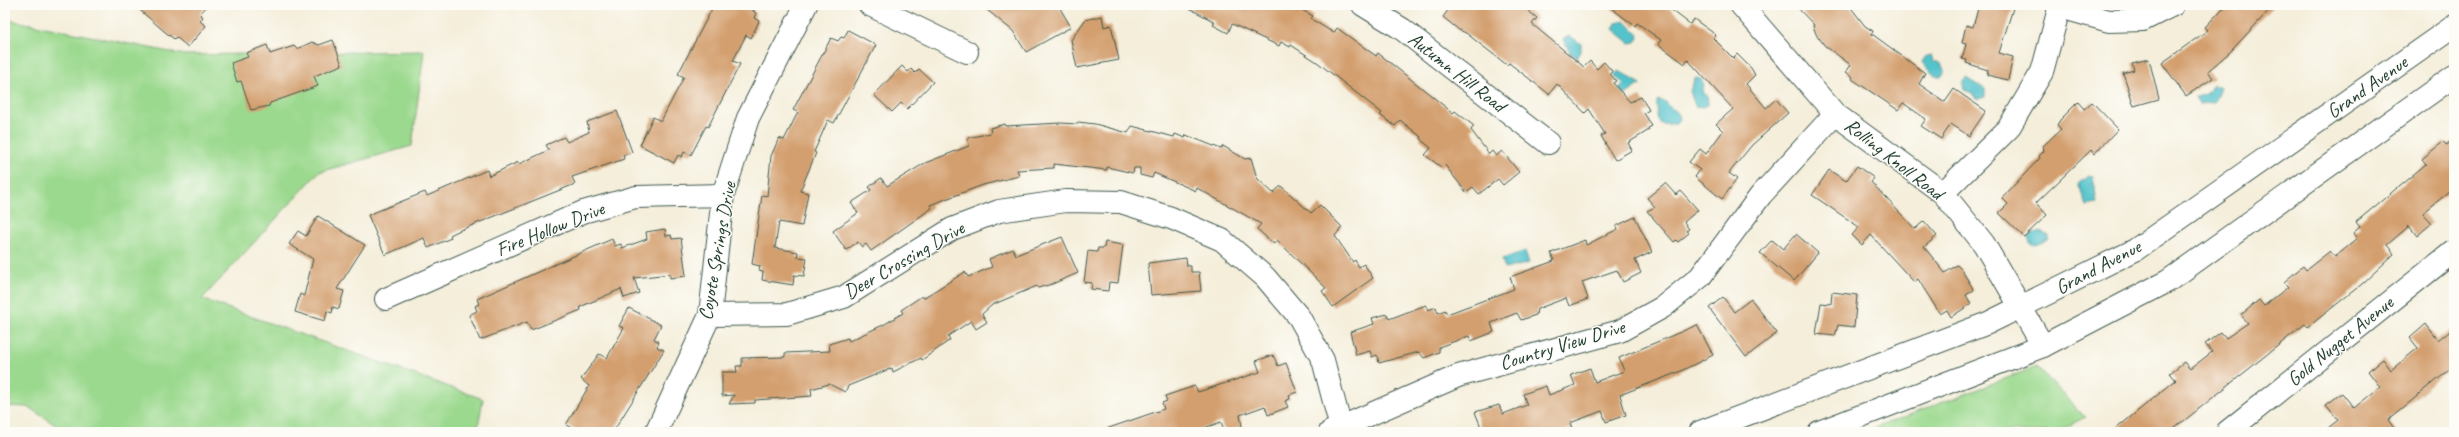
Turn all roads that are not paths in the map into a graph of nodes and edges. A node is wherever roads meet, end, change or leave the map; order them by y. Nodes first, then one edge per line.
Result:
1 (806, 5) edge
2 (870, 5) edge
3 (1363, 5) edge
4 (1741, 5) edge
5 (2173, 5) edge
6 (2060, 6) edge
7 (2454, 26) edge
8 (967, 52) dead end
9 (2454, 76) edge
10 (1835, 114) junction
11 (1548, 143) dead end
12 (1943, 193) junction
13 (723, 195) junction
14 (2454, 251) edge
15 (386, 299) dead end
16 (2019, 306) junction
17 (710, 315) junction
18 (2043, 346) junction
19 (1335, 430) edge
20 (656, 432) edge
21 (1700, 432) edge
22 (1819, 432) edge
23 (2227, 432) edge

1 - 13 street, Coyote Springs Drive
2 - 8 street
3 - 11 street, Autumn Hill Road
4 - 10 street, Rolling Knoll Road
5 - 6 street
6 - 12 street
7 - 16 street, Grand Avenue
9 - 18 street, Grand Avenue
10 - 12 street, Rolling Knoll Road
10 - 19 street, Country View Drive
12 - 16 street, Rolling Knoll Road
13 - 15 street, Fire Hollow Drive
13 - 17 street, Coyote Springs Drive
14 - 23 street, Gold Nugget Avenue
16 - 18 street, Rolling Knoll Road
16 - 21 street, Grand Avenue
17 - 19 street, Deer Crossing Drive
17 - 20 street, Coyote Springs Drive
18 - 22 street, Grand Avenue

